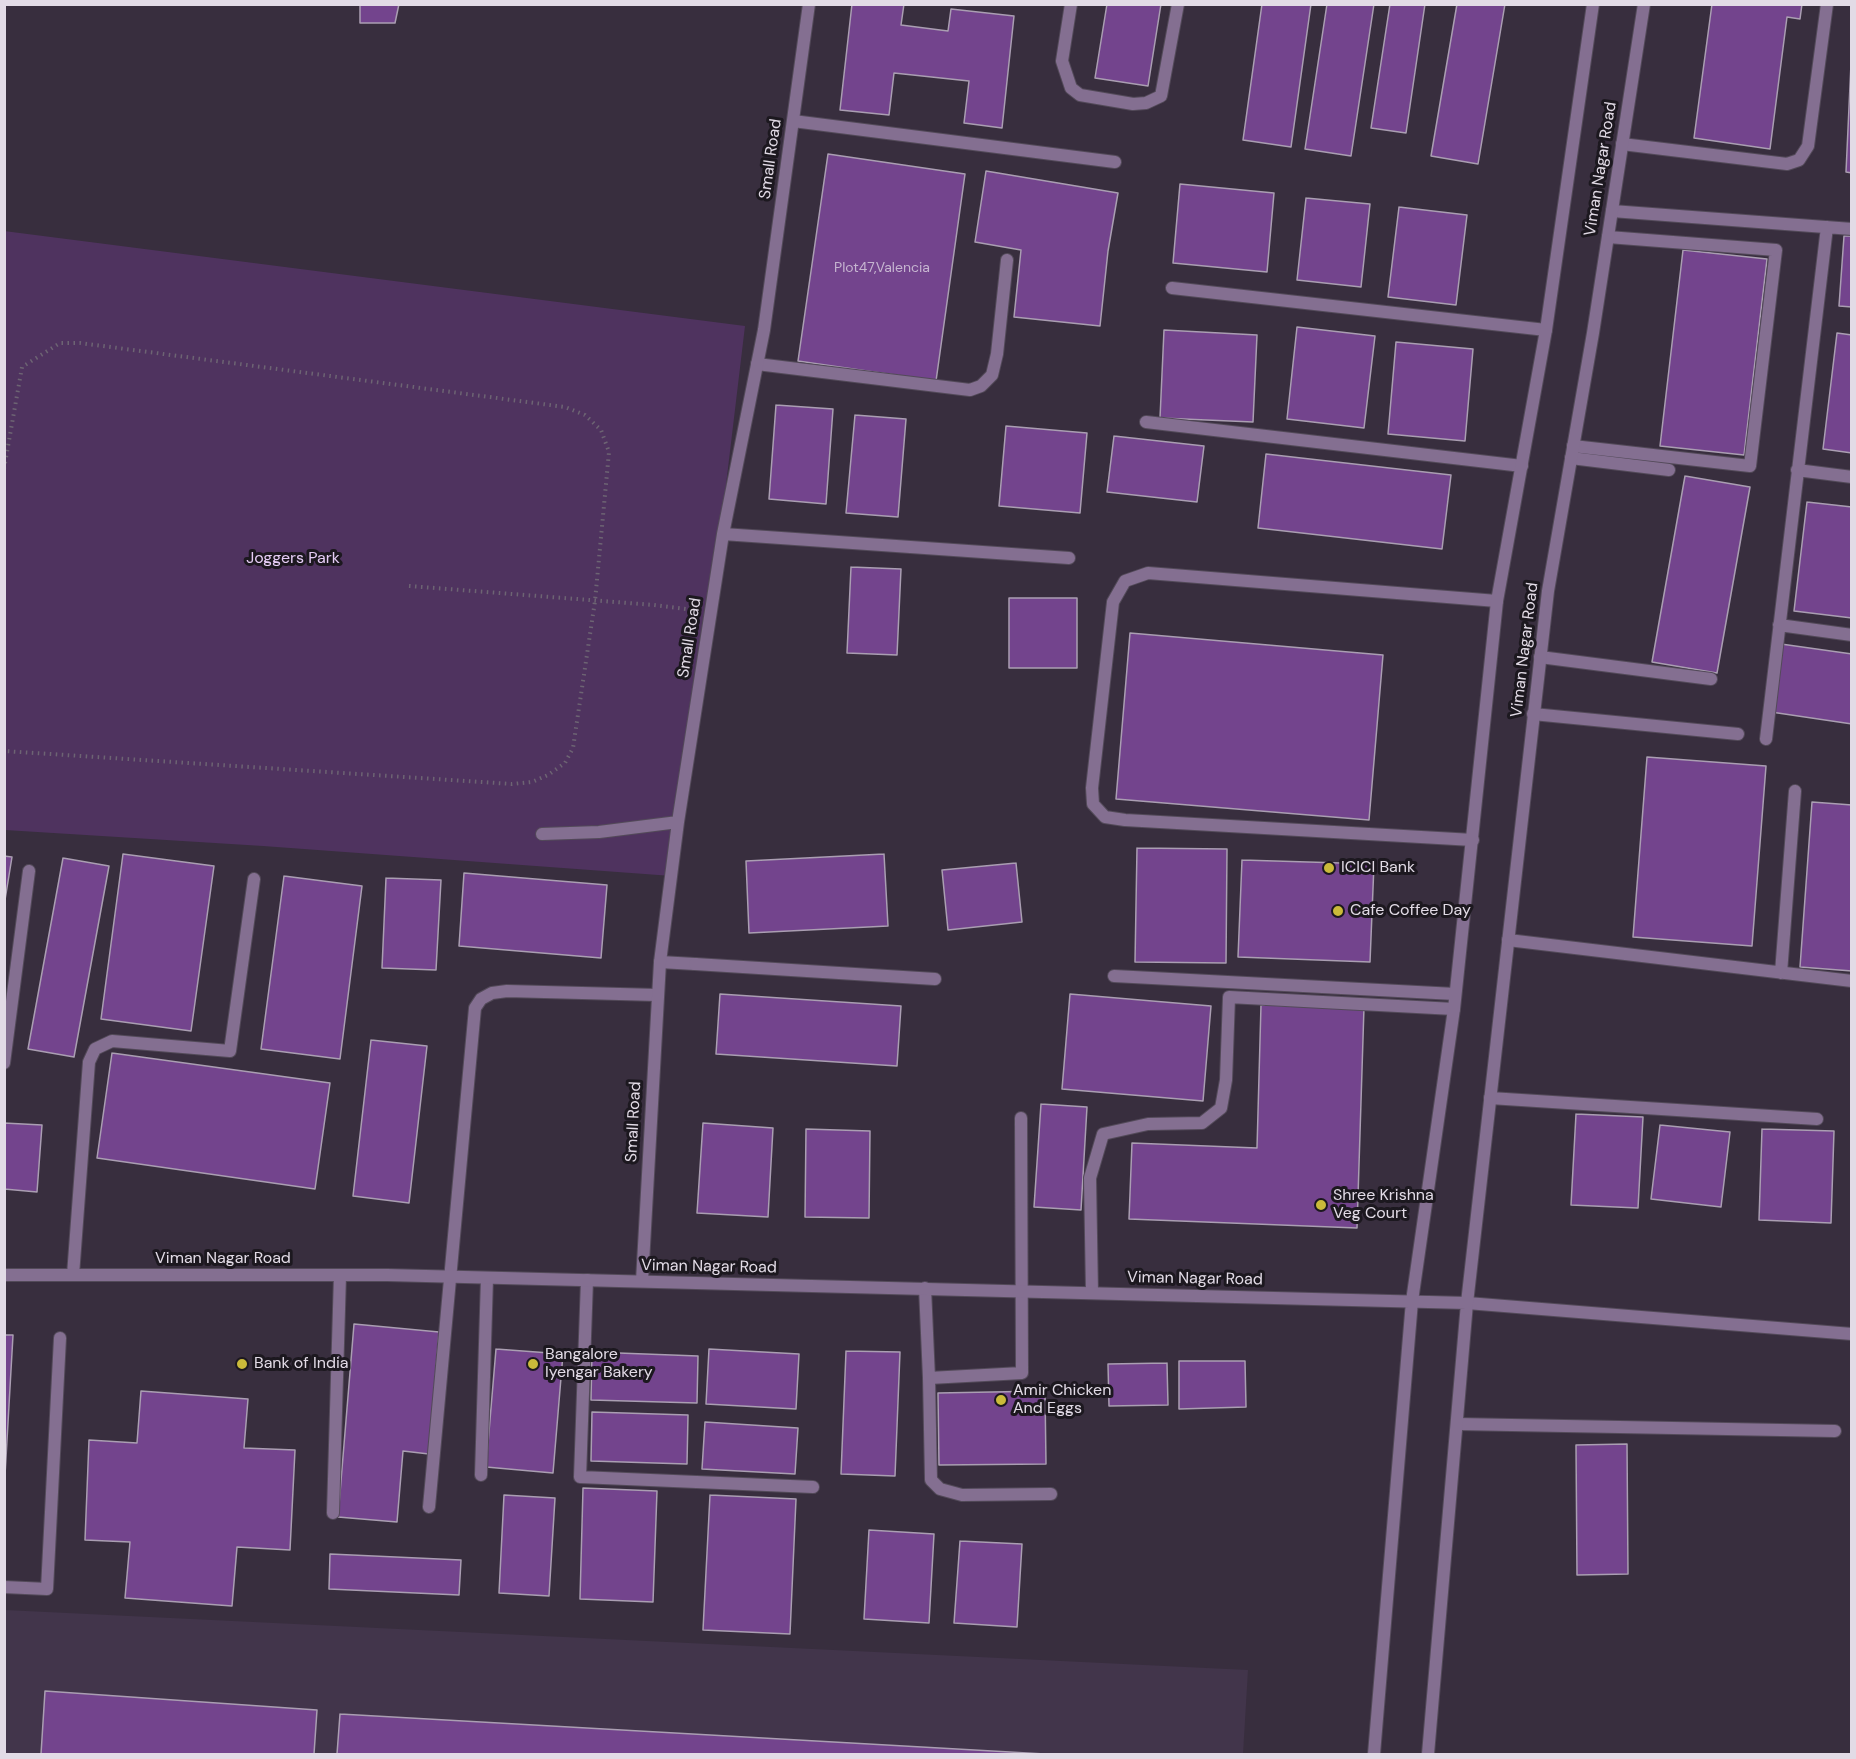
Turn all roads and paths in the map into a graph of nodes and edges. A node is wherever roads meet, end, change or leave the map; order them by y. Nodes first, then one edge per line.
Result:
1 (809, 4) edge
2 (1071, 4) edge
3 (1178, 4) edge
4 (1593, 4) edge
5 (1644, 4) edge
6 (1827, 4) edge
7 (793, 121) junction
8 (1622, 144) junction
9 (1115, 162) dead end
10 (1611, 211) junction
11 (1827, 227) junction
12 (1851, 229) edge
13 (1608, 237) junction
14 (1008, 260) dead end
15 (1172, 288) dead end
16 (1546, 330) junction
17 (757, 364) junction
18 (1146, 423) dead end
19 (1572, 452) junction
20 (1522, 466) junction
21 (4, 469) edge
22 (1669, 470) dead end
23 (1797, 470) junction
24 (1851, 477) edge
25 (723, 534) junction
26 (1068, 558) dead end
27 (409, 586) dead end
28 (595, 601) junction
29 (1497, 601) junction
30 (711, 613) junction
31 (1779, 625) junction
32 (1851, 635) edge
33 (1540, 657) junction
34 (1711, 679) dead end
35 (1533, 714) junction
36 (1738, 734) dead end
37 (1766, 740) dead end
38 (4, 751) edge
39 (1795, 792) dead end
40 (678, 822) junction
41 (542, 834) dead end
42 (1473, 840) junction
43 (29, 871) dead end
44 (254, 879) dead end
45 (1508, 940) junction
46 (660, 962) junction
47 (1781, 973) junction
48 (1114, 976) dead end
49 (935, 979) dead end
50 (1851, 981) edge
51 (1455, 994) junction
52 (657, 995) junction
53 (1454, 1009) junction
54 (4, 1063) edge
55 (1490, 1098) junction
56 (1021, 1118) dead end
57 (1817, 1119) dead end
58 (4, 1275) edge
59 (73, 1275) junction
60 (340, 1275) junction
61 (449, 1277) junction
62 (487, 1278) junction
63 (587, 1280) junction
64 (642, 1281) junction
65 (925, 1288) junction
66 (1021, 1291) junction
67 (1092, 1293) junction
68 (1412, 1301) junction
69 (1467, 1303) junction
70 (1851, 1334) edge
71 (60, 1338) dead end
72 (929, 1378) junction
73 (1457, 1424) junction
74 (1835, 1431) dead end
75 (481, 1475) dead end
76 (813, 1487) dead end
77 (1051, 1494) dead end
78 (429, 1507) dead end
79 (333, 1513) dead end
80 (4, 1587) edge
81 (1374, 1755) edge
82 (1428, 1755) edge

1 - 7 street, Small Road
2 - 3 street
4 - 16 street, Viman Nagar Road
5 - 8 street, Viman Nagar Road
6 - 8 street
7 - 9 street
7 - 17 street, Small Road
8 - 10 street, Viman Nagar Road
10 - 11 street
10 - 13 street, Viman Nagar Road
11 - 12 street
11 - 23 street
13 - 19 street, Viman Nagar Road
13 - 19 street
14 - 17 street
15 - 16 street
16 - 20 street, Viman Nagar Road
17 - 25 street, Small Road
18 - 20 street
19 - 22 street
19 - 33 street, Viman Nagar Road
20 - 29 street, Viman Nagar Road
21 - 28 path
23 - 24 street
23 - 31 street
25 - 26 street
25 - 30 street, Small Road
27 - 28 path
28 - 30 path
28 - 38 path
29 - 42 street, Viman Nagar Road
29 - 42 street
30 - 40 street, Small Road
31 - 32 street
31 - 37 street
33 - 34 street
33 - 35 street, Viman Nagar Road
35 - 36 street
35 - 45 street, Viman Nagar Road
39 - 47 street
40 - 41 street
40 - 46 street, Small Road
42 - 51 street, Viman Nagar Road
43 - 54 street
44 - 59 street
45 - 47 street
45 - 55 street, Viman Nagar Road
46 - 49 street
46 - 52 street, Small Road
47 - 50 street
48 - 51 street
51 - 53 street, Viman Nagar Road
52 - 61 street
52 - 64 street, Small Road
53 - 67 street
53 - 68 street, Viman Nagar Road
55 - 57 street
55 - 69 street, Viman Nagar Road
56 - 66 street
58 - 59 street, Viman Nagar Road
59 - 60 street, Viman Nagar Road
60 - 61 street, Viman Nagar Road
60 - 79 street
61 - 62 street, Viman Nagar Road
61 - 78 street
62 - 63 street, Viman Nagar Road
62 - 75 street
63 - 64 street, Viman Nagar Road
63 - 76 street
64 - 65 street, Viman Nagar Road
65 - 66 street, Viman Nagar Road
65 - 72 street
66 - 67 street, Viman Nagar Road
66 - 72 street
67 - 68 street, Viman Nagar Road
68 - 69 street, Viman Nagar Road
68 - 81 street, Viman Nagar Road
69 - 70 street
69 - 73 street, Viman Nagar Road
71 - 80 street
72 - 77 street
73 - 74 street
73 - 82 street, Viman Nagar Road

